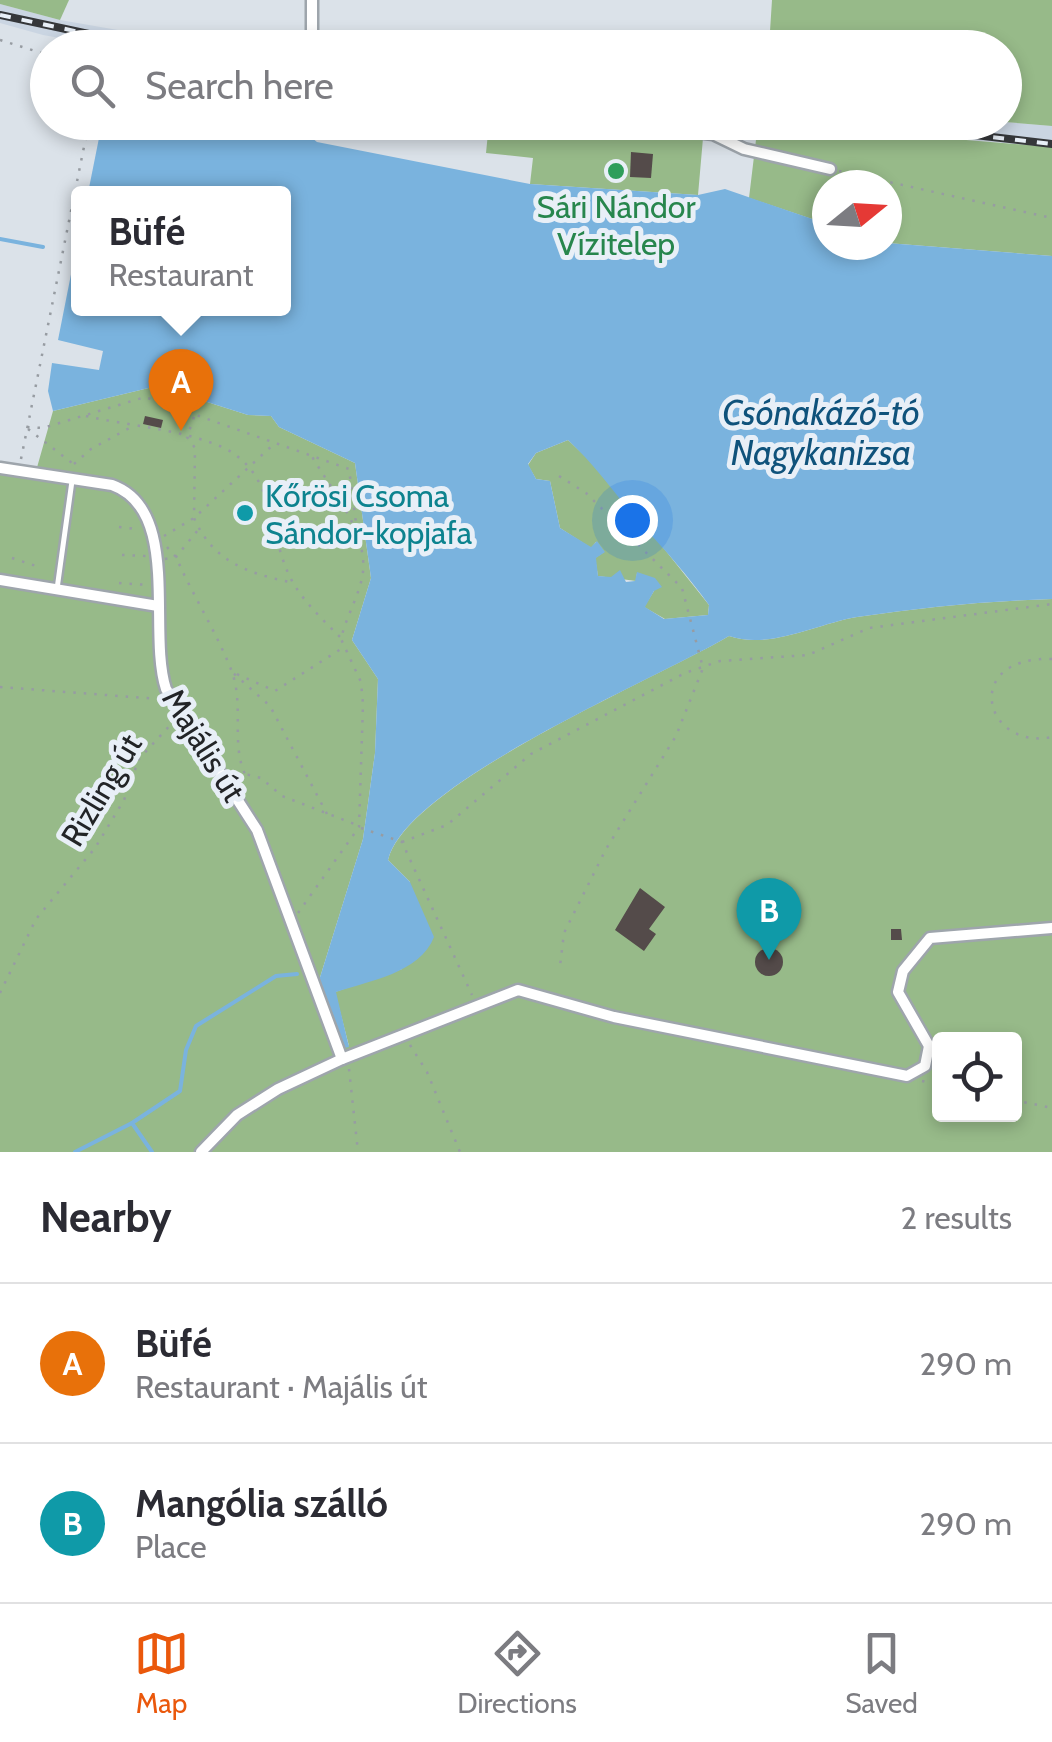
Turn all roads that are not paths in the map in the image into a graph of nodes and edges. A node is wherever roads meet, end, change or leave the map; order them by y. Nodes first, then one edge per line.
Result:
1 (312, 0) edge
2 (312, 30) edge
3 (725, 140) edge
4 (830, 169) road end
5 (0, 468) edge
6 (72, 479) junction
7 (0, 580) edge
8 (56, 592) junction
9 (158, 606) junction
10 (1052, 928) edge
11 (342, 1059) junction
12 (201, 1152) edge

1 - 2 street
3 - 4 street
5 - 6 street
6 - 8 lane
6 - 9 street, Majális út
7 - 8 street
8 - 9 street
9 - 11 street, Majális út
10 - 11 street
11 - 12 street

